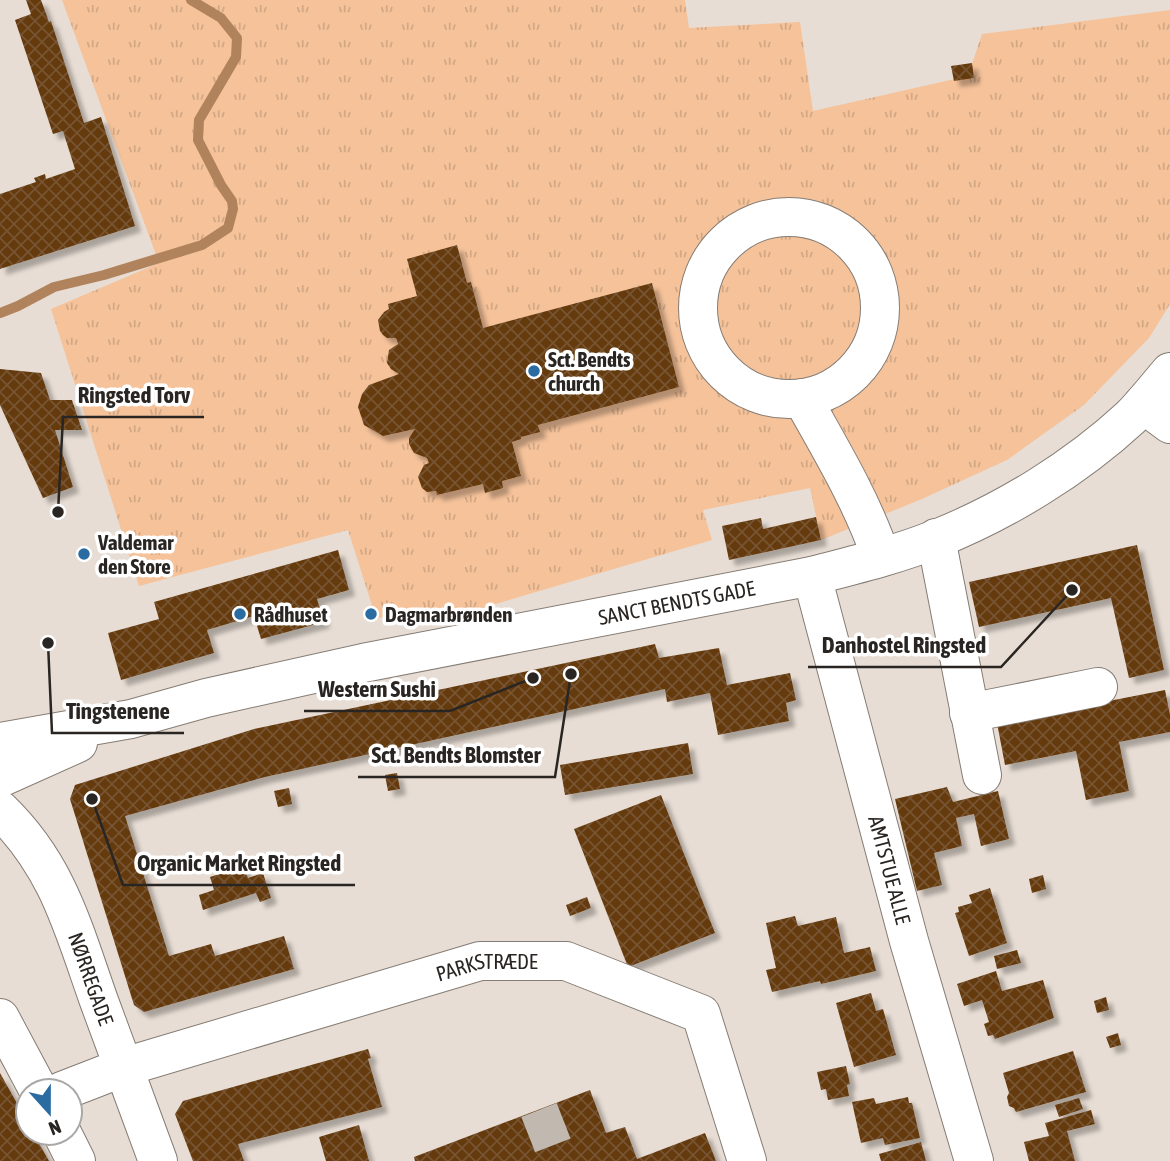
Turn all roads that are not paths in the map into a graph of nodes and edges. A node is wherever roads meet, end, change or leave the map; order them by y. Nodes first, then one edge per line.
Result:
1 (1170, 372) edge
2 (802, 398) junction
3 (1157, 414) edge
4 (936, 538) junction
5 (881, 557) junction
6 (813, 576) junction
7 (1098, 687) dead end
8 (970, 713) junction
9 (131, 719) junction
10 (0, 742) edge
11 (982, 775) dead end
12 (0, 778) edge
13 (0, 810) edge
14 (0, 1018) edge
15 (124, 1068) junction
16 (32, 1077) edge
17 (84, 1083) edge
18 (158, 1161) edge
19 (747, 1161) edge
20 (974, 1161) edge

1 - 3 street, SANCT BENDTS GADE
2 - 2 street
2 - 5 street
3 - 4 street, SANCT BENDTS GADE
4 - 5 street, SANCT BENDTS GADE
4 - 8 street
5 - 6 street, SANCT BENDTS GADE
6 - 9 street, SANCT BENDTS GADE
6 - 20 street, AMTSTUE ALLE
7 - 8 street
8 - 11 street
9 - 10 street, SANCT BENDTS GADE
9 - 12 street, SANCT BENDTS GADE
13 - 15 street, NØRREGADE
14 - 16 street
15 - 17 street
15 - 18 street, NØRREGADE
15 - 19 street, PARKSTRÆDE

